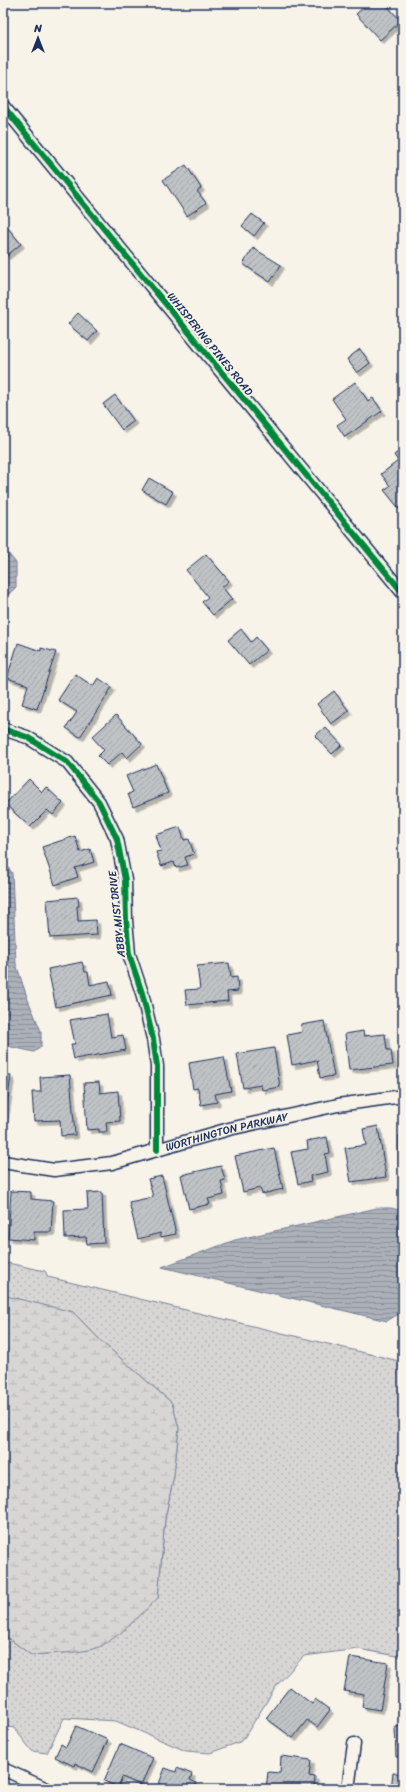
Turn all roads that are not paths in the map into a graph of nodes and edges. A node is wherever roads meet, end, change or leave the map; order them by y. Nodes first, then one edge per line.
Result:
1 (3, 106) edge
2 (8, 120) edge
3 (403, 593) edge
4 (3, 729) edge
5 (403, 1096) edge
6 (157, 1150) junction
7 (3, 1162) edge
8 (354, 1744) dead end
9 (3, 1769) edge
10 (47, 1789) edge
11 (348, 1789) edge

1 - 2 street, WHISPERING PINES ROAD
2 - 3 street, WHISPERING PINES ROAD
4 - 6 street, ABBY MIST DRIVE
5 - 6 street, WORTHINGTON PARKWAY
6 - 7 street, WORTHINGTON PARKWAY
8 - 11 street
9 - 10 street

